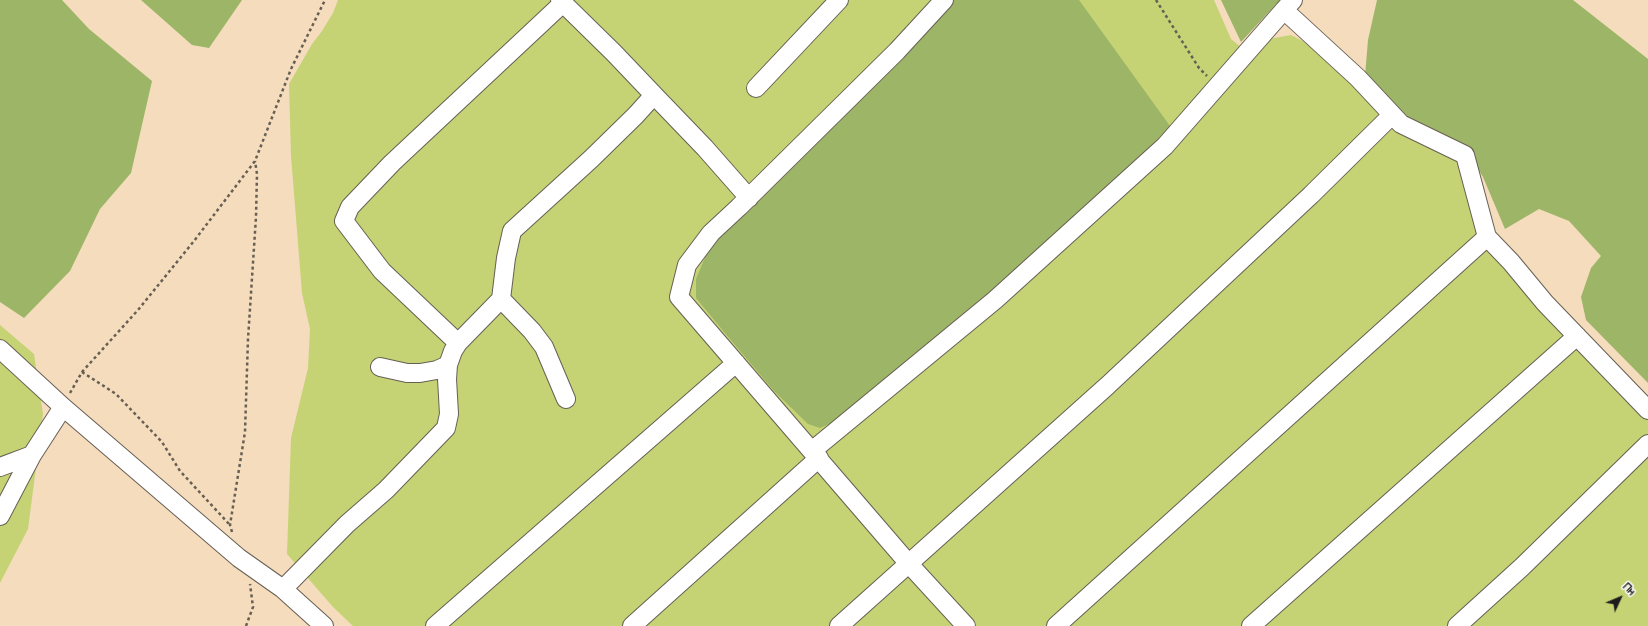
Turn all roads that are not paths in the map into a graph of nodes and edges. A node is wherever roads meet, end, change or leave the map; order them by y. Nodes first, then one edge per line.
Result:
1 (839, 0) edge
2 (944, 0) edge
3 (562, 2) edge
4 (1289, 5) edge
5 (756, 88) dead end
6 (654, 95) junction
7 (1392, 115) junction
8 (749, 198) junction
9 (1487, 237) junction
10 (500, 299) junction
11 (1577, 336) junction
12 (458, 343) junction
13 (0, 349) edge
14 (736, 363) junction
15 (448, 365) junction
16 (380, 367) dead end
17 (566, 399) dead end
18 (63, 407) junction
19 (1648, 410) edge
20 (1648, 444) edge
21 (816, 454) junction
22 (32, 455) junction
23 (0, 467) edge
24 (0, 516) edge
25 (909, 564) junction
26 (283, 589) junction
27 (324, 626) edge
28 (435, 626) edge
29 (632, 626) edge
30 (839, 626) edge
31 (966, 626) edge
32 (1056, 626) edge
33 (1251, 626) edge
34 (1457, 626) edge

1 - 5 street
2 - 8 street
3 - 6 street
3 - 12 street
4 - 7 street
4 - 21 street
6 - 8 street
6 - 10 street
7 - 9 street
7 - 25 street
8 - 14 street
9 - 11 street
9 - 32 street
10 - 12 street
10 - 17 street
11 - 19 street
11 - 33 street
12 - 15 street
13 - 18 street
14 - 21 street
14 - 28 street
15 - 16 street
15 - 26 street
18 - 22 street
18 - 26 street
20 - 34 street
21 - 25 street
21 - 29 street
22 - 23 street
22 - 24 street
25 - 30 street
25 - 31 street
26 - 27 street

